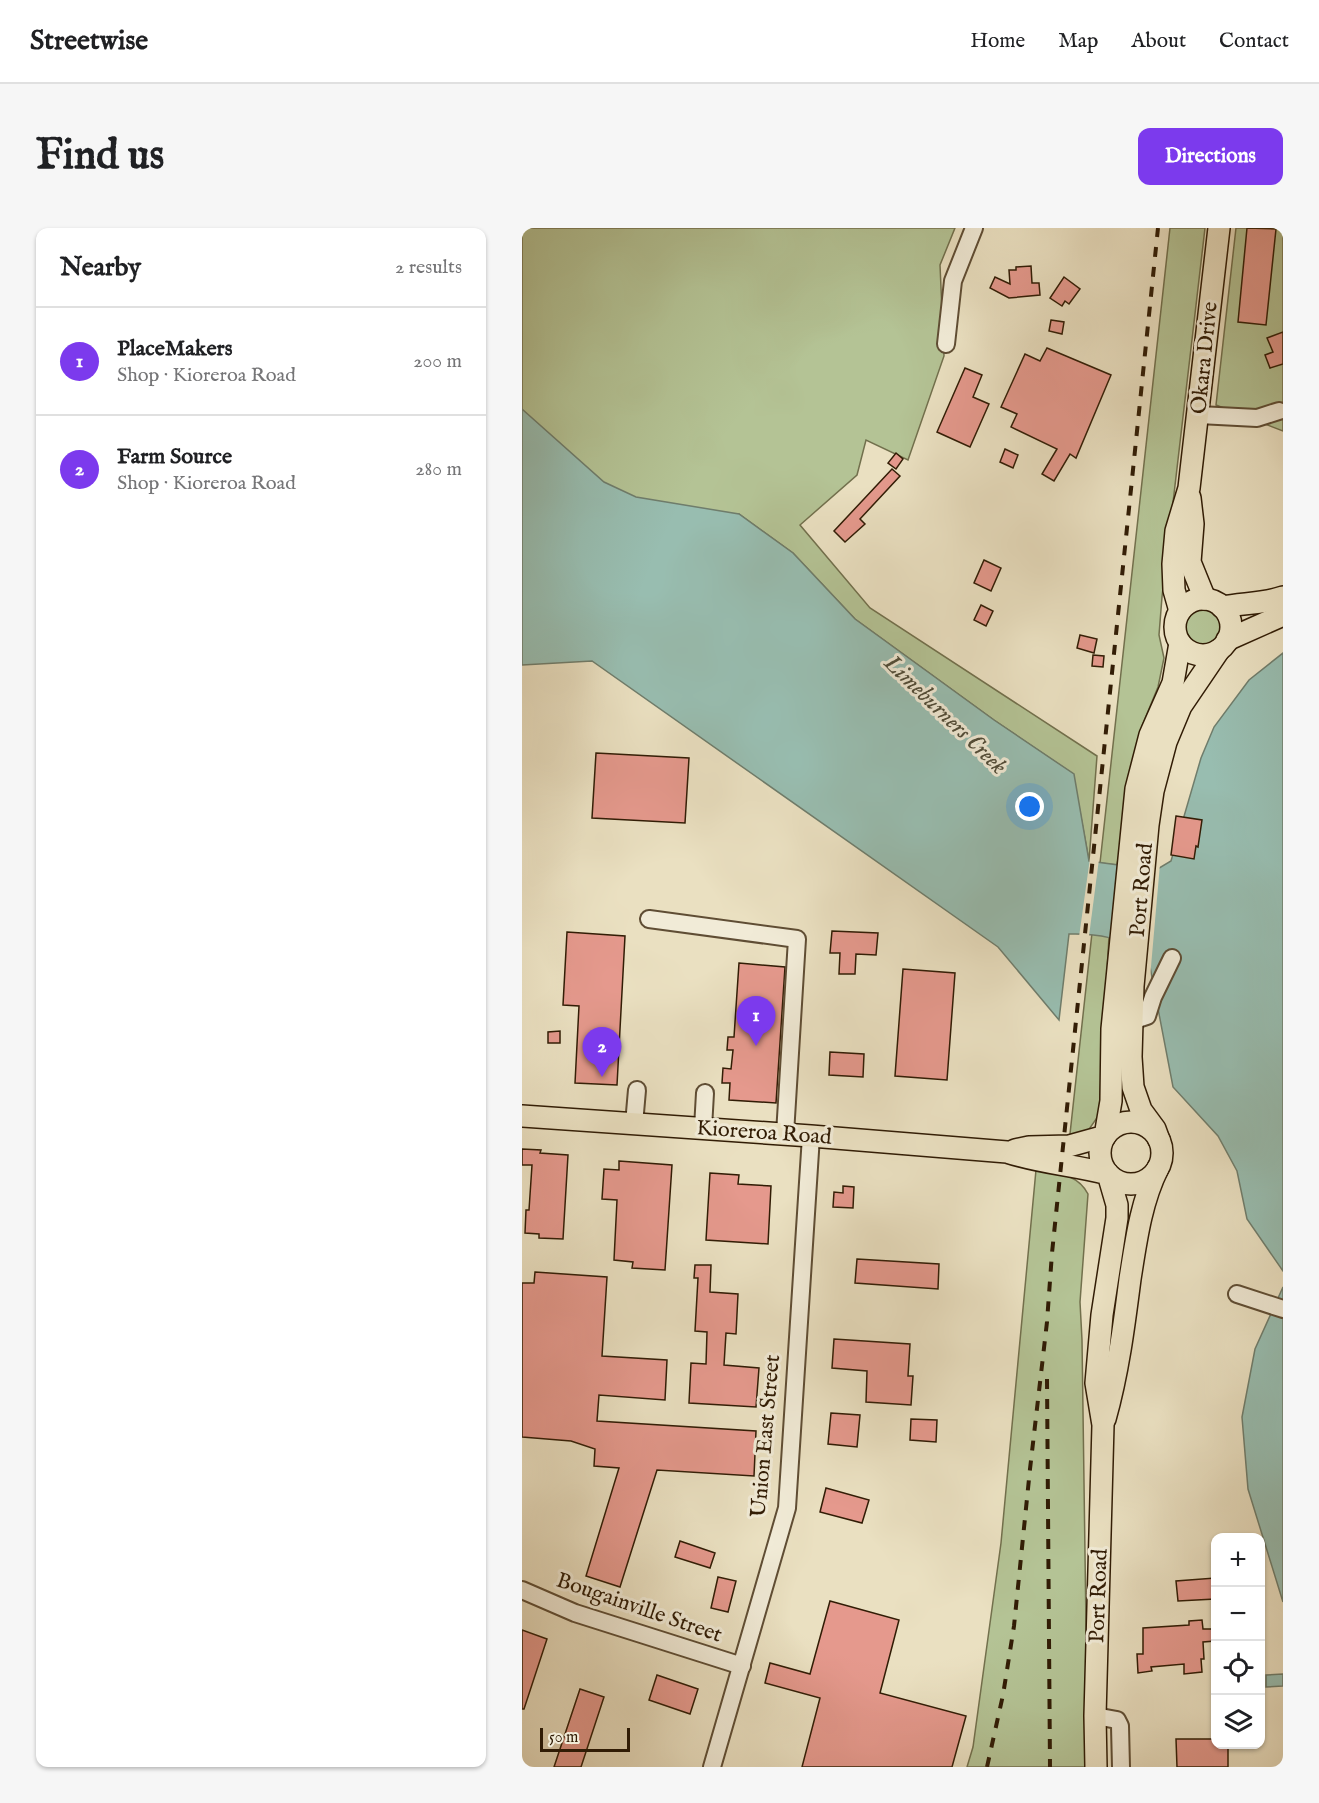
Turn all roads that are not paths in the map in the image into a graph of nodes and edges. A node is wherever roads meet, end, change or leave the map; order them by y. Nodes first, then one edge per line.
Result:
1 (974, 228) edge
2 (1220, 228) edge
3 (946, 344) dead end
4 (1280, 411) dead end
5 (1199, 415) junction
6 (1190, 488) junction
7 (1283, 597) edge
8 (1214, 603) junction
9 (1180, 611) junction
10 (1283, 615) edge
11 (1180, 643) junction
12 (1223, 645) junction
13 (1140, 825) junction
14 (649, 919) dead end
15 (1172, 958) dead end
16 (1125, 985) junction
17 (1132, 1022) junction
18 (637, 1090) dead end
19 (705, 1094) dead end
20 (522, 1116) edge
21 (634, 1124) junction
22 (703, 1128) junction
23 (785, 1134) junction
24 (811, 1136) junction
25 (1105, 1136) junction
26 (1159, 1140) junction
27 (1007, 1152) junction
28 (1158, 1168) junction
29 (1108, 1174) junction
30 (1237, 1294) dead end
31 (1283, 1309) edge
32 (1103, 1425) junction
33 (522, 1590) edge
34 (742, 1666) junction
35 (1095, 1716) junction
36 (712, 1767) edge
37 (1096, 1767) edge
38 (1121, 1767) edge

1 - 3 street
2 - 5 main road, Okara Drive
4 - 5 street
5 - 6 main road, Okara Drive
6 - 8 main road, Okara Drive
6 - 9 main road, Okara Drive
7 - 8 main road
8 - 9 main road
8 - 12 main road
9 - 11 main road
10 - 12 main road
11 - 12 main road
11 - 13 main road, Port Road
12 - 13 main road, Port Road
13 - 16 main road, Port Road
14 - 23 street
15 - 17 street
16 - 17 main road, Port Road
16 - 25 main road, Port Road
17 - 26 main road, Port Road
18 - 21 street
19 - 22 street
20 - 21 main road, Kioreroa Road
21 - 22 main road, Kioreroa Road
22 - 23 main road, Kioreroa Road
23 - 24 main road, Kioreroa Road
24 - 27 main road, Kioreroa Road
24 - 34 street, Union East Street
25 - 26 main road
25 - 27 main road, Kioreroa Road
25 - 29 main road, Port Road
26 - 28 main road, Port Road
27 - 29 main road, Kioreroa Road
28 - 29 main road
28 - 32 main road, Port Road
29 - 32 main road, Port Road
30 - 31 street
32 - 35 main road, Port Road
33 - 34 street, Bougainville Street
34 - 36 street, Union East Street
35 - 37 main road, Port Road
35 - 38 street

